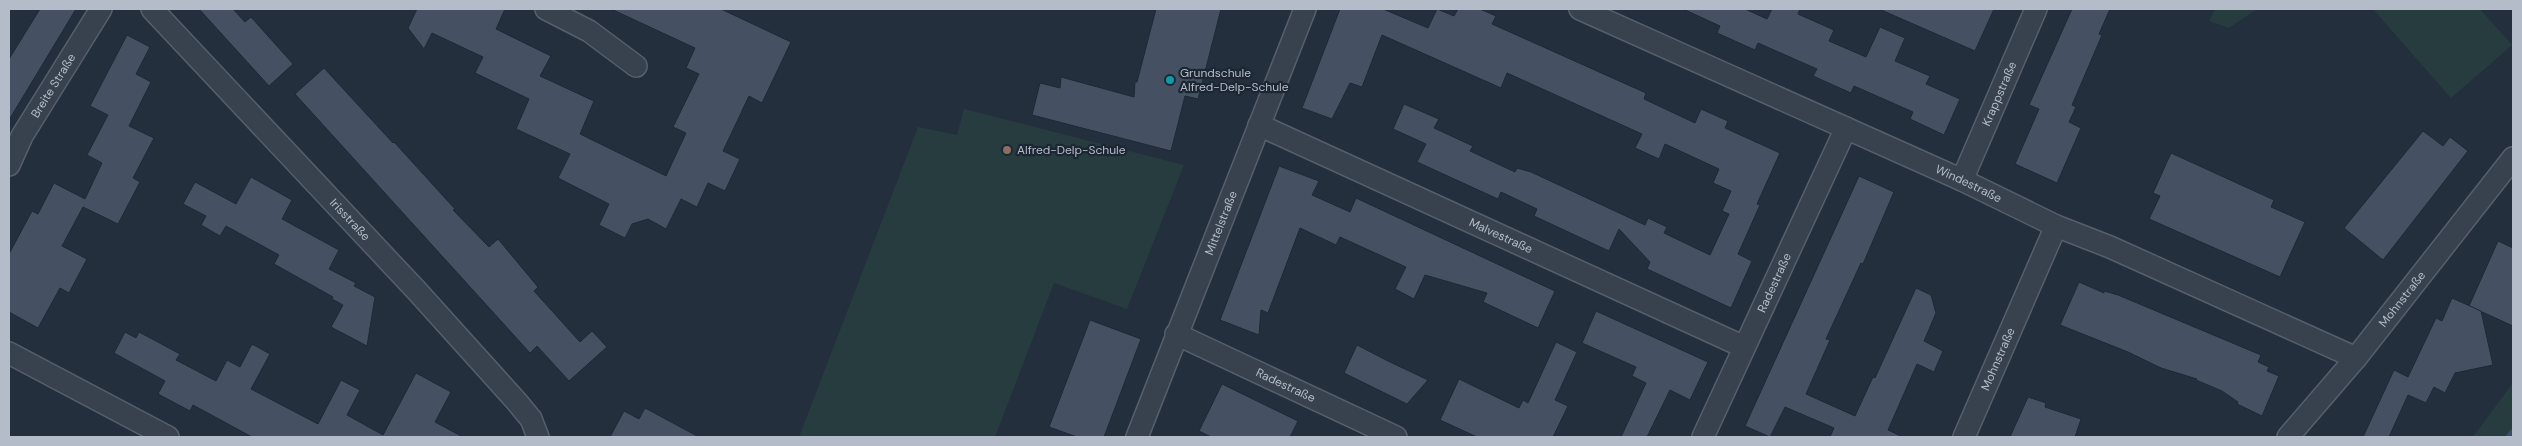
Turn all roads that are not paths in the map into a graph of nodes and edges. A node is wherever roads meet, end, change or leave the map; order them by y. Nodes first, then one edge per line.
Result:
1 (101, 9) edge
2 (152, 9) edge
3 (546, 9) edge
4 (1305, 9) edge
5 (1580, 9) edge
6 (2036, 9) edge
7 (636, 66) dead end
8 (1259, 125) junction
9 (1846, 128) junction
10 (2513, 158) edge
11 (9, 165) edge
12 (1962, 180) junction
13 (2056, 226) junction
14 (1176, 334) junction
15 (1744, 346) junction
16 (9, 353) edge
17 (2356, 358) junction
18 (168, 437) edge
19 (538, 437) edge
20 (1136, 437) edge
21 (1396, 437) edge
22 (1703, 437) edge
23 (1964, 437) edge
24 (2288, 437) edge

1 - 11 street, Breite Straße
2 - 19 street, Irisstraße
3 - 7 street
4 - 8 street, Mittelstraße
5 - 9 street, Windestraße
6 - 12 street, Krappstraße
8 - 14 street, Mittelstraße
8 - 15 street, Malvestraße
9 - 12 street, Windestraße
9 - 15 street, Radestraße
10 - 17 street, Mohnstraße
12 - 13 street, Windestraße
13 - 17 street, Windestraße
13 - 23 street, Mohnstraße
14 - 20 street, Mittelstraße
14 - 21 street, Radestraße
15 - 22 street, Radestraße
16 - 18 street
17 - 24 street, Mohnstraße

